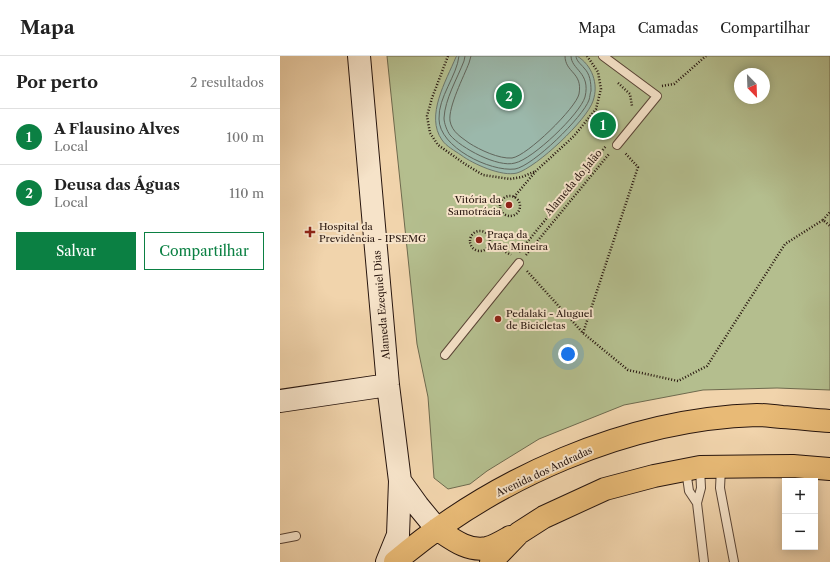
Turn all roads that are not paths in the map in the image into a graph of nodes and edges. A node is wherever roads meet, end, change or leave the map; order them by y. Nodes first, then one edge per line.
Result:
1 (359, 56) edge
2 (603, 56) edge
3 (614, 143) road end
4 (519, 263) road end
5 (445, 355) dead end
6 (388, 385) junction
7 (280, 401) edge
8 (830, 421) edge
9 (702, 468) junction
10 (830, 469) edge
11 (400, 481) junction
12 (697, 502) junction
13 (437, 529) junction
14 (519, 533) junction
15 (296, 536) dead end
16 (280, 539) edge
17 (387, 562) edge
18 (395, 562) edge
19 (491, 562) edge
20 (704, 562) edge
21 (734, 562) edge

1 - 6 street, Alameda Ezequiel Dias
2 - 3 lane
4 - 5 lane
6 - 7 street
6 - 11 street, Alameda Ezequiel Dias
8 - 13 main road, Avenida dos Andradas
9 - 10 main road
9 - 12 lane
9 - 12 lane
9 - 14 main road
9 - 21 lane
11 - 13 street, Alameda Ezequiel Dias
11 - 17 street, Alameda Ezequiel Dias
12 - 20 lane
13 - 14 main road
13 - 18 main road, Avenida dos Andradas
14 - 19 main road
15 - 16 lane

